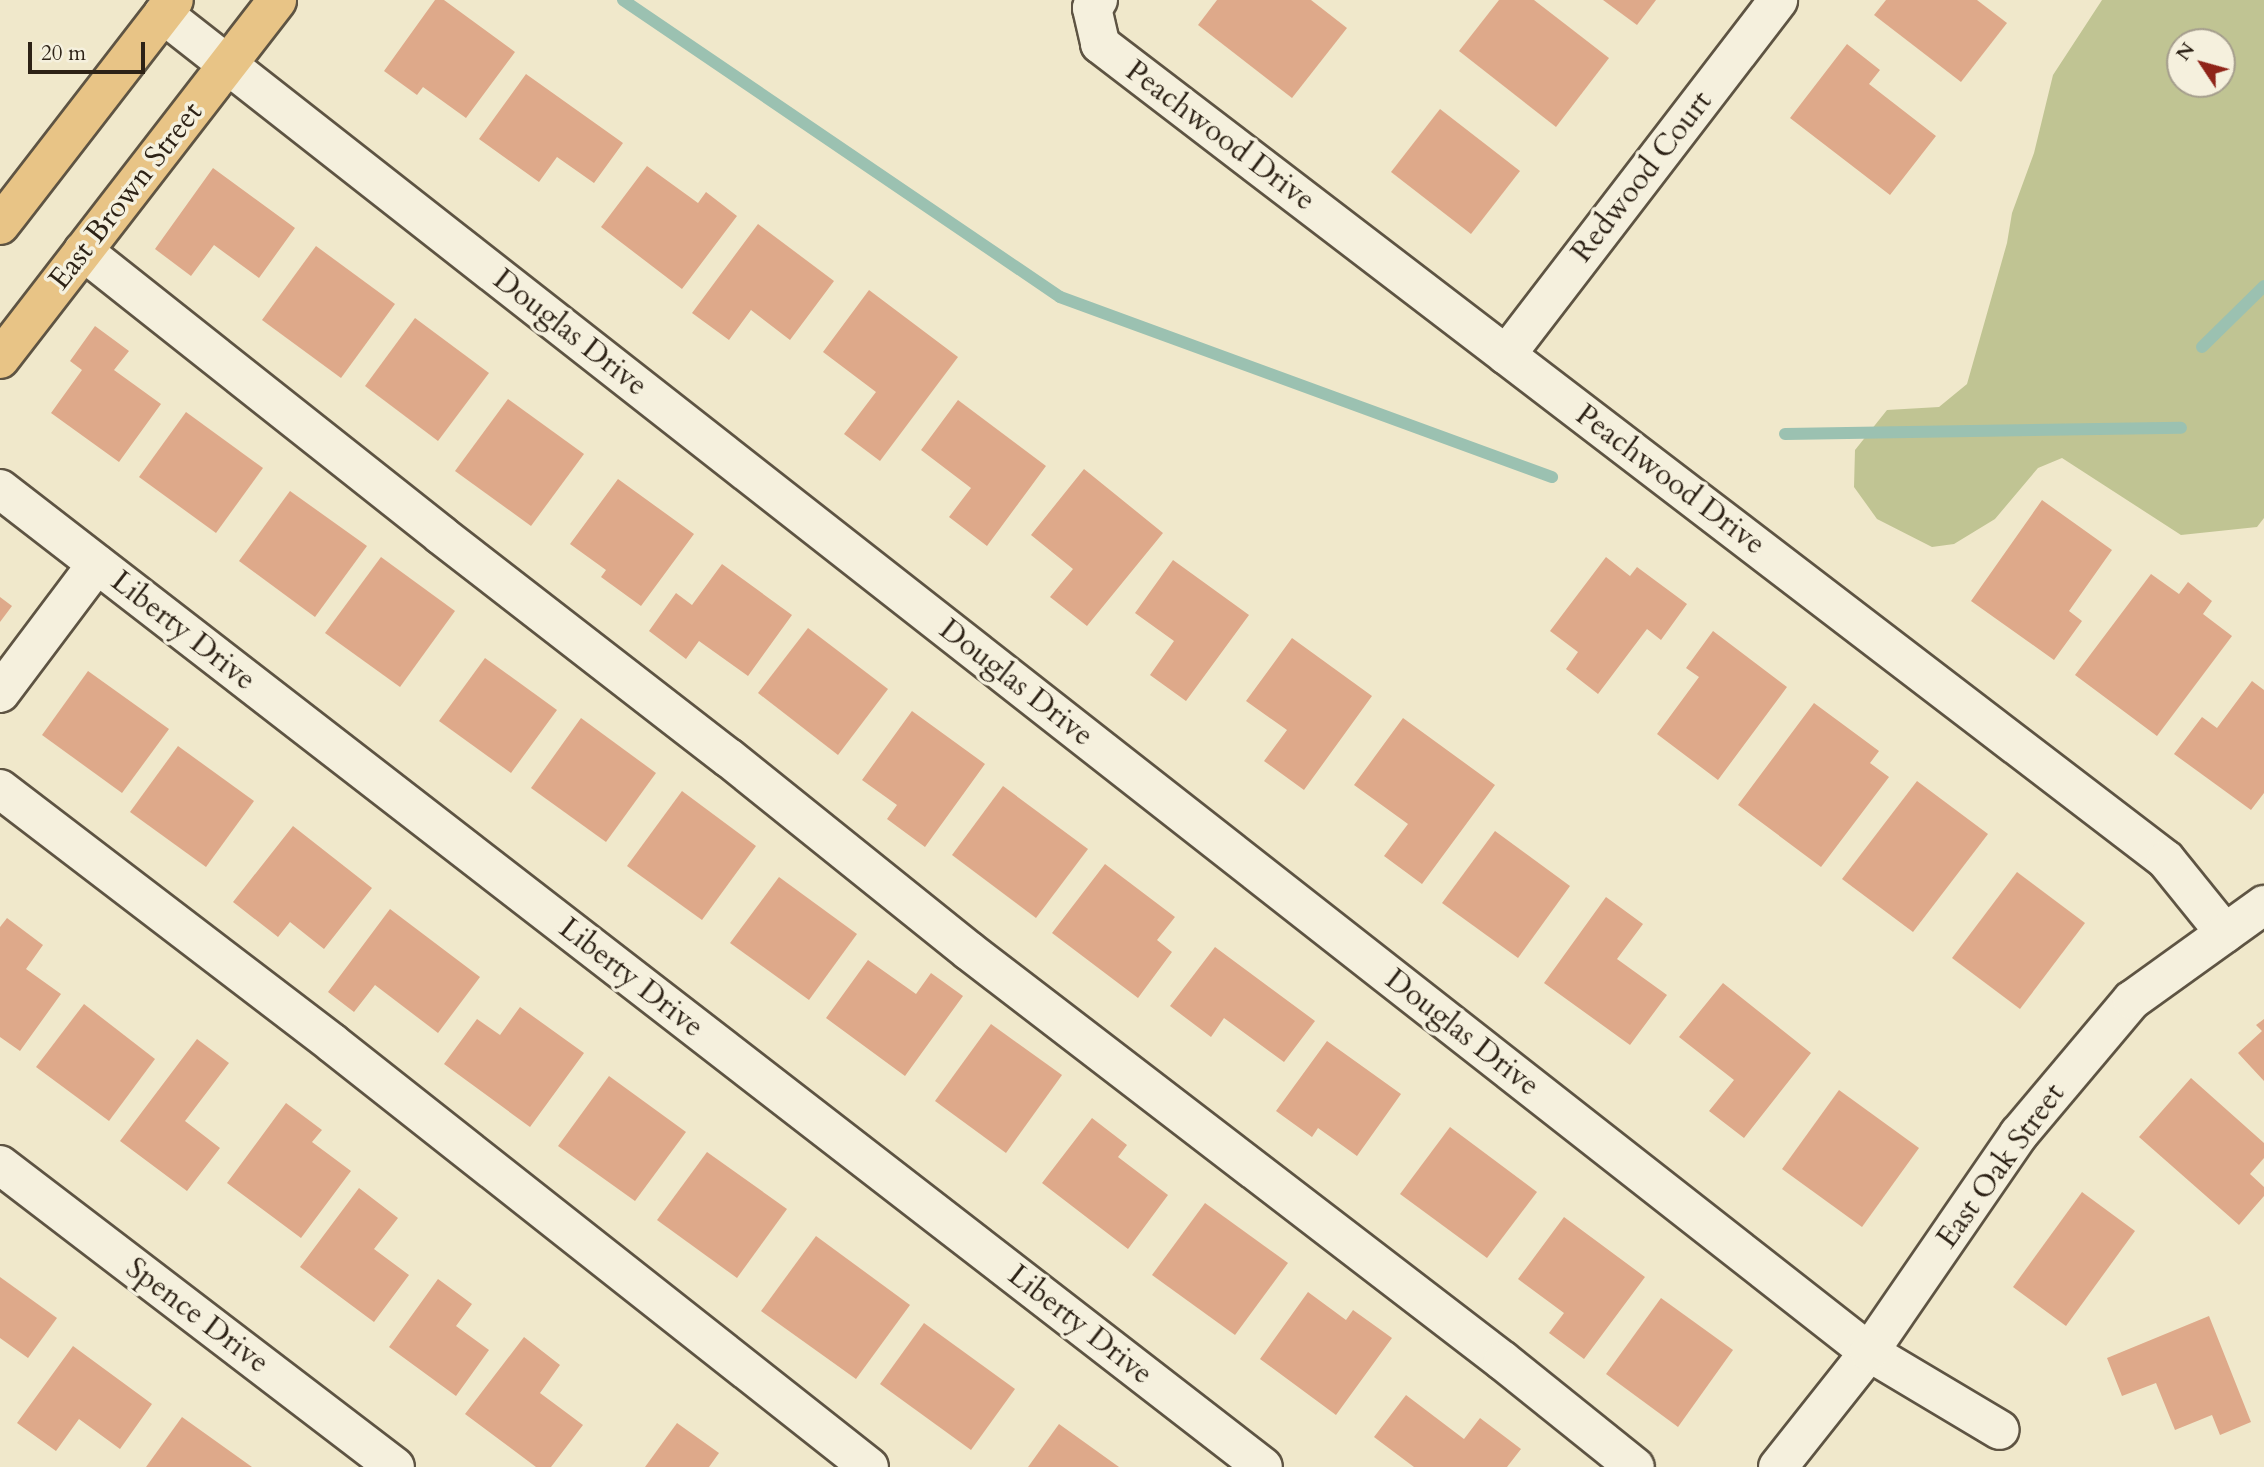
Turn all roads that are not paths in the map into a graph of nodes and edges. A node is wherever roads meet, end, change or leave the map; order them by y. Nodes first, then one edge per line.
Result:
1 (277, 0) edge
2 (1098, 0) edge
3 (1778, 0) edge
4 (168, 7) edge
5 (227, 65) junction
6 (0, 225) edge
7 (83, 251) junction
8 (1506, 355) junction
9 (0, 359) edge
10 (0, 489) edge
11 (97, 564) junction
12 (0, 693) edge
13 (0, 789) edge
14 (2264, 905) edge
15 (2225, 933) junction
16 (0, 1165) edge
17 (1869, 1352) junction
18 (2000, 1430) dead end
19 (395, 1467) edge
20 (869, 1467) edge
21 (1263, 1467) edge
22 (1635, 1467) edge
23 (1778, 1467) edge

1 - 5 main road, East Brown Street
2 - 8 street, Peachwood Drive
3 - 8 street, Redwood Court
4 - 5 street, Douglas Drive
4 - 6 main road
5 - 7 main road, East Brown Street
5 - 17 street, Douglas Drive
7 - 9 main road, East Brown Street
7 - 22 street
8 - 15 street, Peachwood Drive
10 - 11 street, Liberty Drive
11 - 12 street
11 - 21 street, Liberty Drive
13 - 20 street
14 - 15 street, East Oak Street
15 - 17 street, East Oak Street
16 - 19 street, Spence Drive
17 - 18 street, Douglas Drive
17 - 23 street, East Oak Street

